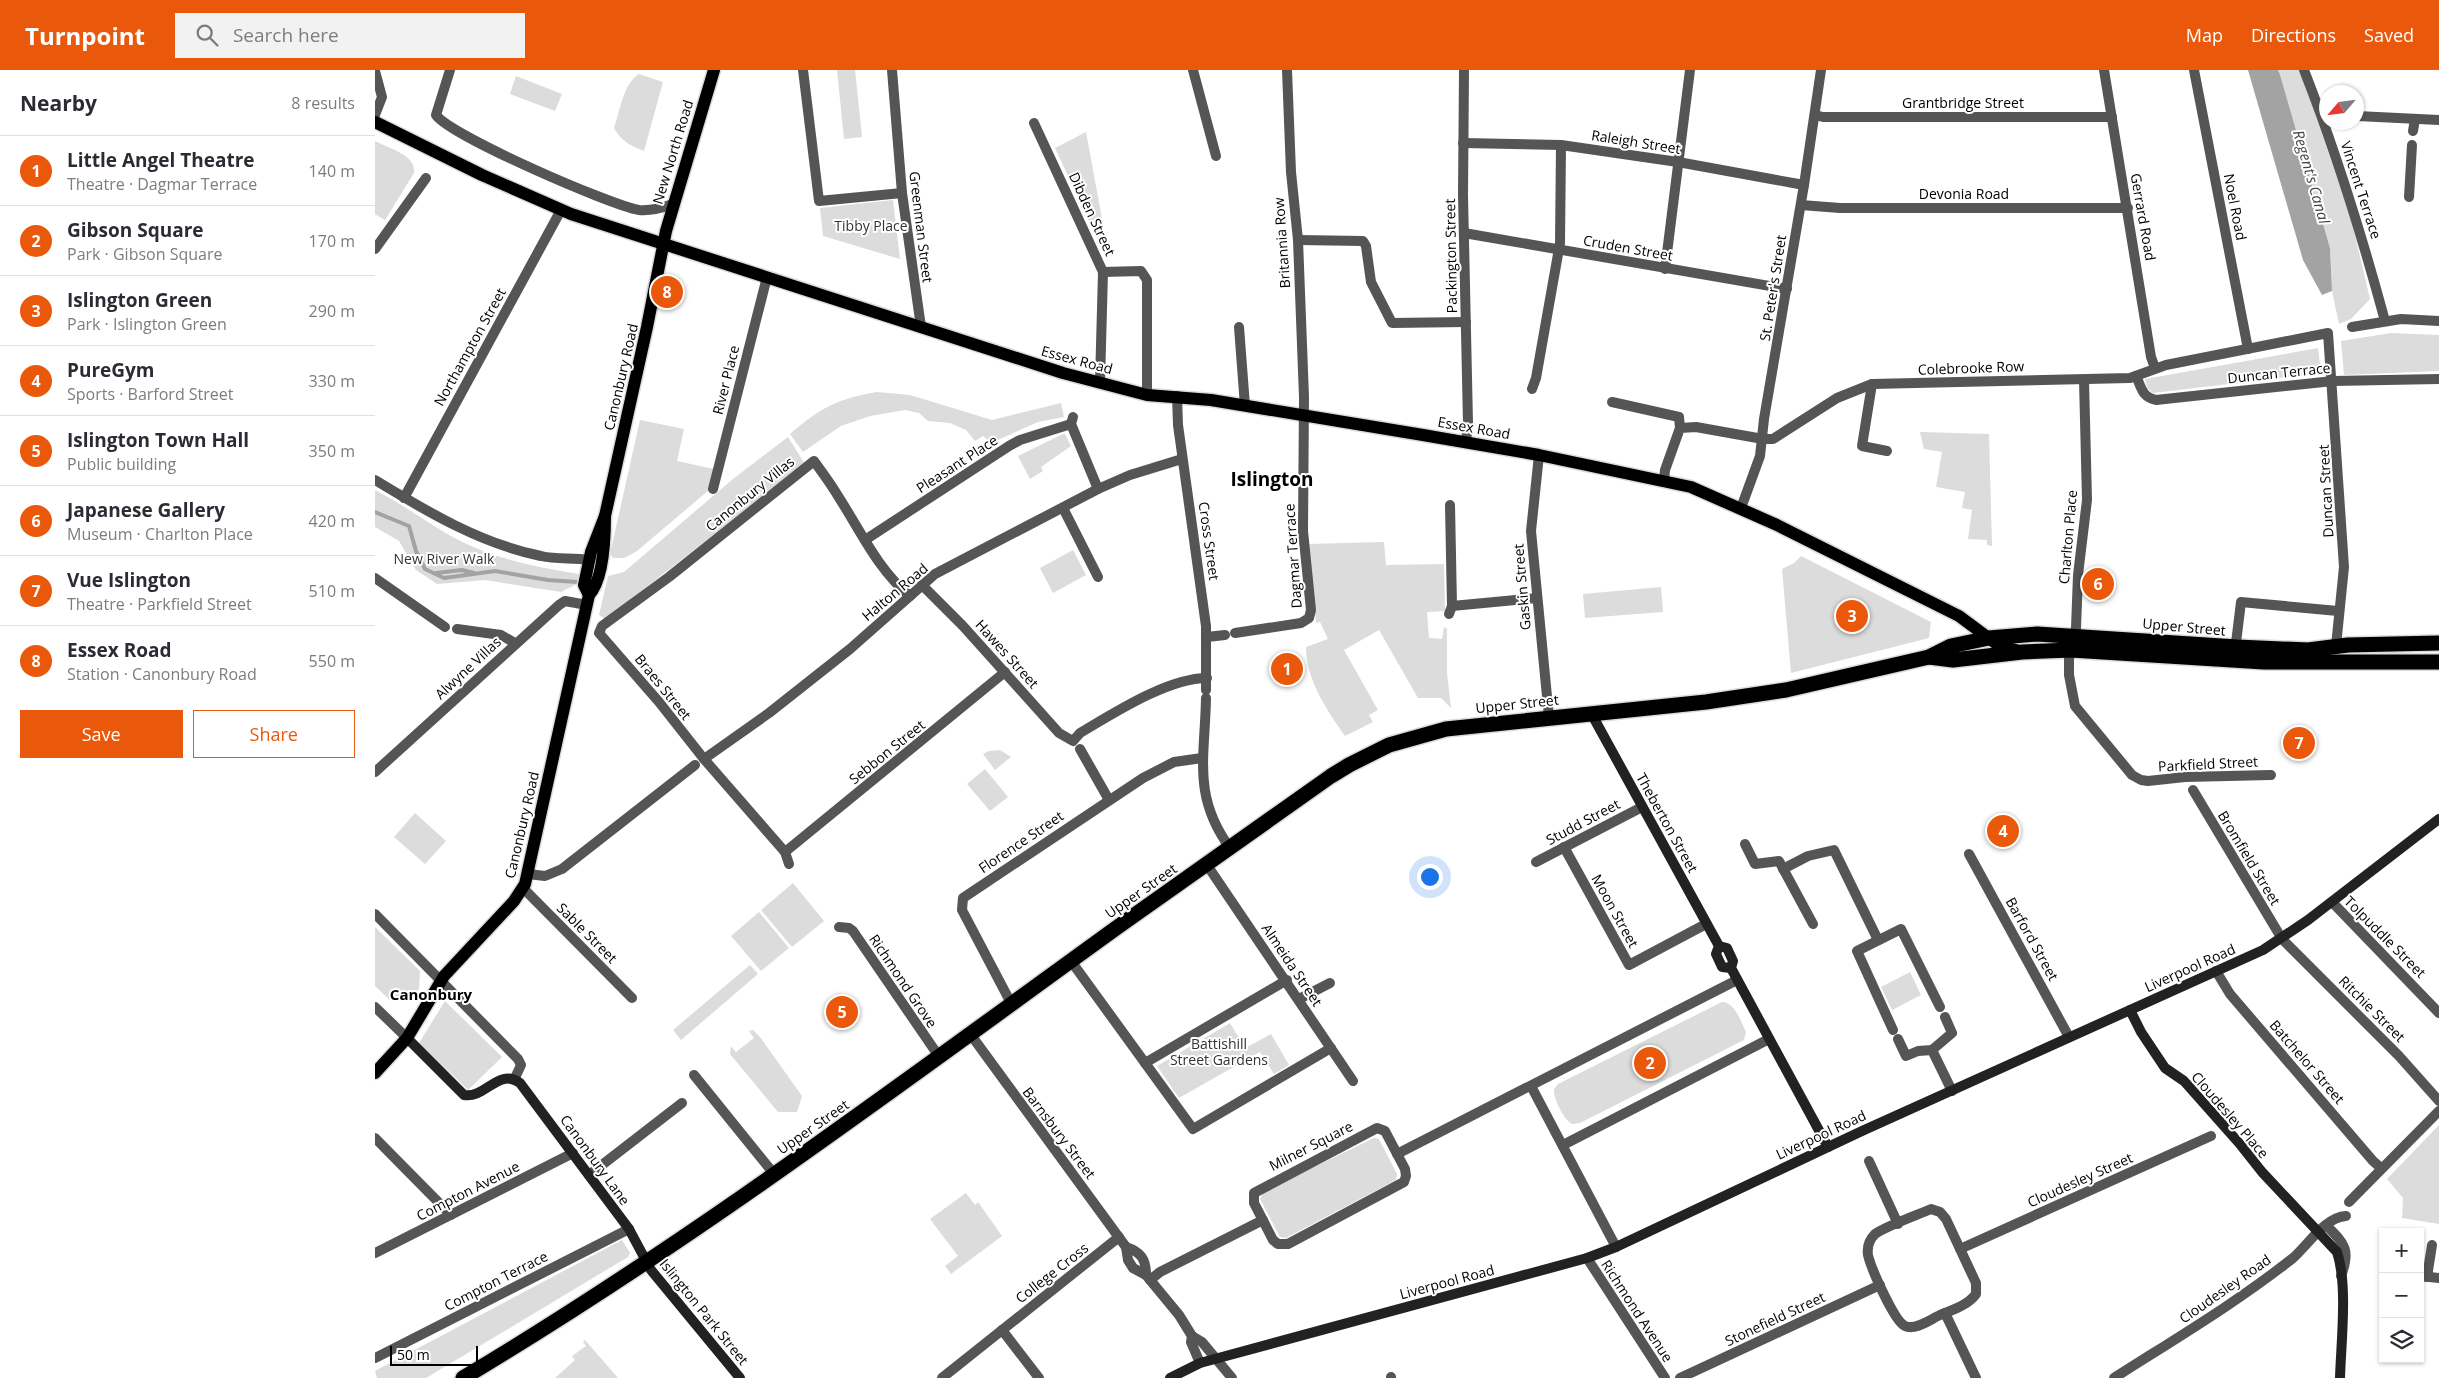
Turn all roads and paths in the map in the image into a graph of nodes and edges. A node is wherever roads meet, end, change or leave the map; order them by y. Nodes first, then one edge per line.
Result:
1 (450, 70) edge
2 (714, 70) edge
3 (803, 70) edge
4 (892, 70) edge
5 (1193, 70) edge
6 (1287, 70) edge
7 (1464, 70) edge
8 (1690, 70) edge
9 (1821, 70) edge
10 (2104, 70) edge
11 (2194, 70) edge
12 (2304, 70) edge
13 (375, 71) edge
14 (2319, 106) edge
15 (375, 115) edge
16 (1815, 115) junction
17 (2364, 116) edge
18 (2112, 117) junction
19 (2415, 119) junction
20 (2439, 120) edge
21 (375, 122) edge
22 (1034, 123) dead end
23 (2328, 130) edge
24 (2413, 131) dead end
25 (1463, 143) junction
26 (1561, 145) junction
27 (2412, 145) dead end
28 (1216, 156) dead end
29 (1678, 162) junction
30 (426, 178) dead end
31 (1804, 185) junction
32 (902, 193) junction
33 (2409, 197) dead end
34 (673, 204) junction
35 (1801, 205) junction
36 (2128, 208) junction
37 (561, 210) junction
38 (1464, 233) junction
39 (1298, 240) junction
40 (663, 244) junction
41 (376, 246) edge
42 (1559, 249) junction
43 (1665, 269) junction
44 (1103, 272) junction
45 (767, 277) junction
46 (1787, 289) junction
47 (2385, 320) junction
48 (2439, 321) edge
49 (1466, 322) junction
50 (921, 327) junction
51 (1239, 327) dead end
52 (2351, 327) dead end
53 (2328, 333) joint
54 (2248, 349) junction
55 (2155, 368) junction
56 (2136, 376) junction
57 (2439, 379) edge
58 (2084, 380) junction
59 (2333, 380) junction
60 (1100, 382) junction
61 (1872, 384) junction
62 (1531, 389) dead end
63 (1147, 395) junction
64 (1177, 396) junction
65 (1612, 402) dead end
66 (1245, 406) junction
67 (1304, 415) junction
68 (1680, 428) junction
69 (1763, 439) junction
70 (1465, 442) junction
71 (1887, 451) dead end
72 (1539, 455) junction
73 (1183, 459) junction
74 (375, 480) edge
75 (1664, 480) junction
76 (1098, 489) junction
77 (713, 490) dead end
78 (404, 498) junction
79 (1450, 505) dead end
80 (1063, 508) junction
81 (1741, 508) junction
82 (605, 516) junction
83 (865, 540) junction
84 (589, 560) junction
85 (1098, 576) dead end
86 (375, 578) edge
87 (922, 585) junction
88 (910, 596) junction
89 (1537, 598) junction
90 (588, 600) junction
91 (2338, 611) junction
92 (445, 627) dead end
93 (457, 630) dead end
94 (599, 633) joint
95 (1207, 637) junction
96 (1989, 638) junction
97 (515, 643) junction
98 (2073, 643) junction
99 (2439, 643) edge
100 (2336, 646) junction
101 (2022, 652) junction
102 (2233, 654) junction
103 (1929, 657) junction
104 (2439, 662) edge
105 (1005, 672) junction
106 (1207, 678) junction
107 (1591, 713) junction
108 (1549, 717) junction
109 (1076, 745) junction
110 (1202, 758) junction
111 (699, 762) junction
112 (2123, 764) joint
113 (375, 772) edge
114 (2271, 775) dead end
115 (2193, 790) dead end
116 (1109, 800) junction
117 (1642, 807) junction
118 (2439, 819) edge
119 (1745, 844) dead end
120 (1564, 847) junction
121 (1230, 848) junction
122 (785, 852) junction
123 (1969, 854) dead end
124 (1536, 862) dead end
125 (789, 864) dead end
126 (1207, 865) junction
127 (1783, 869) junction
128 (528, 874) junction
129 (523, 888) junction
130 (2332, 902) junction
131 (375, 914) edge
132 (1706, 924) junction
133 (1813, 924) dead end
134 (839, 927) dead end
135 (2282, 939) junction
136 (1878, 940) junction
137 (1071, 961) junction
138 (2216, 971) junction
139 (1287, 980) junction
140 (1737, 980) junction
141 (441, 981) junction
142 (1330, 983) dead end
143 (632, 998) dead end
144 (1299, 999) junction
145 (1012, 1005) junction
146 (375, 1007) edge
147 (1940, 1007) dead end
148 (2130, 1010) junction
149 (2439, 1013) edge
150 (1945, 1017) dead end
151 (1893, 1030) dead end
152 (971, 1035) junction
153 (2069, 1037) junction
154 (407, 1038) junction
155 (1769, 1039) junction
156 (1899, 1040) dead end
157 (1331, 1048) junction
158 (1932, 1050) junction
159 (940, 1058) junction
160 (1145, 1063) junction
161 (375, 1073) edge
162 (694, 1075) dead end
163 (514, 1080) junction
164 (1353, 1081) dead end
165 (1531, 1086) junction
166 (1952, 1091) junction
167 (2439, 1101) edge
168 (682, 1103) dead end
169 (2439, 1111) edge
170 (2211, 1136) dead end
171 (375, 1138) edge
172 (1563, 1146) junction
173 (1827, 1147) junction
174 (573, 1153) junction
175 (1397, 1154) junction
176 (1869, 1160) dead end
177 (2381, 1168) junction
178 (589, 1174) junction
179 (774, 1174) junction
180 (2349, 1202) dead end
181 (451, 1215) junction
182 (2346, 1216) dead end
183 (1263, 1220) junction
184 (1898, 1224) junction
185 (2326, 1225) junction
186 (629, 1229) junction
187 (2319, 1233) junction
188 (1119, 1237) junction
189 (2432, 1245) dead end
190 (1616, 1247) junction
191 (1960, 1249) junction
192 (375, 1253) edge
193 (1587, 1258) junction
194 (647, 1263) junction
195 (2424, 1276) edge
196 (1148, 1277) junction
197 (2341, 1277) junction
198 (2439, 1278) edge
199 (1881, 1285) junction
200 (1945, 1313) junction
201 (1002, 1330) junction
202 (1192, 1336) junction
203 (375, 1358) edge
204 (1215, 1360) junction
205 (1200, 1363) junction
206 (463, 1378) edge
207 (740, 1378) edge
208 (942, 1378) edge
209 (1039, 1378) edge
210 (1171, 1378) edge
211 (1232, 1378) edge
212 (1665, 1378) edge
213 (1680, 1378) edge
214 (1976, 1378) edge
215 (2114, 1378) edge
216 (2340, 1378) edge

1 - 34 street
2 - 34 main road, New North Road
3 - 32 street
4 - 32 street, Greenman Street
5 - 28 street
6 - 39 street, Britannia Row
7 - 25 street, Packington Street
8 - 29 street
9 - 16 street, St. Peter's Street
10 - 18 street, Gerrard Road
11 - 54 street, Noel Road
12 - 14 street, Vincent Terrace
13 - 15 street
16 - 18 street, Grantbridge Street
16 - 31 street, St. Peter's Street
17 - 19 street
18 - 36 street, Gerrard Road
19 - 20 street
19 - 24 street
21 - 37 main road, Essex Road
22 - 44 street, Dibden Street
23 - 47 street, Vincent Terrace
25 - 26 street, Raleigh Street
25 - 38 street, Packington Street
26 - 29 street, Raleigh Street
26 - 42 street
27 - 33 street
29 - 31 street, Raleigh Street
29 - 43 street
30 - 41 street
31 - 35 street, St. Peter's Street
32 - 50 street, Greenman Street
34 - 40 main road, New North Road
35 - 36 street, Devonia Road
35 - 46 street, St. Peter's Street
36 - 55 street, Gerrard Road
37 - 40 main road, Essex Road
37 - 78 street, Northampton Street
38 - 42 street, Cruden Street
38 - 49 street, Packington Street
39 - 49 street
39 - 67 street, Britannia Row
40 - 45 main road, Essex Road
40 - 82 main road, Canonbury Road
42 - 43 street, Cruden Street
42 - 62 street
43 - 46 street, Cruden Street
44 - 60 street, Dibden Street
44 - 63 street
45 - 50 main road, Essex Road
45 - 77 street, River Place
46 - 69 street, St. Peter's Street
47 - 48 street
47 - 52 street
49 - 70 street, Packington Street
50 - 60 main road, Essex Road
51 - 66 street
53 - 54 street, Colebrooke Row
53 - 59 street, Duncan Street
54 - 55 street, Colebrooke Row
55 - 56 street, Colebrooke Row
56 - 58 street, Colebrooke Row
56 - 59 street, Duncan Terrace
57 - 59 street, Duncan Terrace
58 - 61 street, Colebrooke Row
58 - 98 street, Charlton Place
59 - 91 street, Duncan Street
60 - 63 main road, Essex Road
61 - 69 street, Colebrooke Row
61 - 71 street
63 - 64 main road, Essex Road
64 - 66 main road, Essex Road
64 - 73 street, Cross Street
65 - 68 street
66 - 67 main road, Essex Road
67 - 70 main road, Essex Road
67 - 95 street, Dagmar Terrace
68 - 69 street, Colebrooke Row
68 - 75 street
69 - 81 street, St. Peter's Street
70 - 72 main road, Essex Road
72 - 75 main road, Essex Road
72 - 89 street, Gaskin Street
73 - 76 street, Halton Road
73 - 95 street, Cross Street
74 - 78 street
75 - 81 main road, Essex Road
76 - 80 street, Halton Road
76 - 83 street, Pleasant Place
78 - 84 street
79 - 89 street
80 - 85 street
80 - 87 street, Halton Road
81 - 96 main road, Essex Road
82 - 84 main road, Canonbury Road
82 - 90 main road, Canonbury Road
83 - 88 street, Canonbury Villas
83 - 94 street, Canonbury Villas
84 - 90 main road, Canonbury Road
86 - 92 street
87 - 88 street, Halton Road
87 - 105 street, Hawes Street
88 - 111 street, Halton Road
89 - 108 street, Gaskin Street
90 - 97 street, Alwyne Villas
90 - 128 main road, Canonbury Road
91 - 100 street, Duncan Street
91 - 102 street
93 - 97 street
94 - 111 street, Braes Street
95 - 106 street, Cross Street
96 - 98 highway, Upper Street
96 - 101 main road, Essex Road
96 - 103 highway, Upper Street
97 - 113 street, Alwyne Villas
98 - 101 highway, Upper Street
98 - 102 highway, Upper Street
98 - 112 street, Charlton Place
99 - 100 highway, Upper Street
100 - 102 highway, Upper Street
101 - 103 highway, Upper Street
102 - 104 highway, Upper Street
103 - 107 highway, Upper Street
105 - 109 street, Hawes Street
105 - 122 street, Sebbon Street
106 - 109 street
106 - 110 street, Cross Street
107 - 108 highway, Upper Street
107 - 117 street, Theberton Street
108 - 121 highway, Upper Street
109 - 116 street, Hawes Street
110 - 116 street, Florence Street
110 - 121 street, Cross Street
111 - 122 street
111 - 128 street, Halton Road
112 - 114 street, Parkfield Street
115 - 135 street, Bromfield Street
116 - 145 street, Florence Street
117 - 120 street, Studd Street
117 - 132 street, Theberton Street
118 - 130 street, Liverpool Road
119 - 127 street
120 - 124 street, Studd Street
120 - 132 street, Moon Street
121 - 126 highway, Upper Street
122 - 125 street
123 - 153 street, Barford Street
126 - 137 highway, Upper Street
126 - 139 street, Almeida Street
127 - 133 street
127 - 136 street
128 - 129 main road, Canonbury Road
129 - 141 main road, Canonbury Road
129 - 143 street, Sable Street
130 - 135 street, Liverpool Road
130 - 149 street, Tolpuddle Street
131 - 141 street
132 - 140 street, Theberton Street
134 - 159 street, Richmond Grove
135 - 138 street, Liverpool Road
135 - 167 street, Ritchie Street
136 - 147 street
136 - 151 street
137 - 145 highway, Upper Street
137 - 160 street
138 - 148 street, Liverpool Road
138 - 177 street, Batchelor Street
139 - 144 street, Almeida Street
139 - 160 street
140 - 155 street, Theberton Street
140 - 165 street
141 - 154 main road, Canonbury Road
141 - 163 street
142 - 144 street
144 - 157 street, Almeida Street
145 - 152 highway, Upper Street
146 - 154 street
148 - 153 street, Liverpool Road
148 - 187 street, Cloudesley Place
150 - 158 street
152 - 159 highway, Upper Street
152 - 188 street, Barnsbury Street
153 - 166 street, Liverpool Road
154 - 161 main road, Canonbury Road
154 - 163 street
155 - 172 street
155 - 173 street, Theberton Street
156 - 158 street
157 - 160 street
157 - 164 street, Almeida Street
158 - 166 street
159 - 179 highway, Upper Street
162 - 179 street
163 - 174 street, Canonbury Lane
165 - 172 street
165 - 175 street
166 - 173 street, Liverpool Road
168 - 178 street
169 - 177 street
170 - 191 street, Cloudesley Street
171 - 181 street
172 - 190 street
173 - 190 street, Liverpool Road
174 - 178 street, Canonbury Lane
174 - 181 street, Compton Avenue
175 - 183 street, Milner Square
175 - 183 street, Milner Square
176 - 184 street
177 - 180 street
178 - 186 street, Canonbury Lane
179 - 194 highway, Upper Street
181 - 192 street, Compton Avenue
182 - 185 street, Cloudesley Road
183 - 196 street
184 - 191 street
184 - 199 street
185 - 187 street, Cloudesley Road
185 - 197 street
186 - 194 street, Canonbury Lane
186 - 203 street, Compton Terrace
187 - 197 street, Cloudesley Place
187 - 215 street, Cloudesley Road
188 - 196 street, Barnsbury Street
188 - 201 street, College Cross
189 - 195 street
190 - 193 street, Liverpool Road
191 - 200 street
193 - 204 street, Liverpool Road
193 - 212 street, Richmond Avenue
194 - 206 highway, Upper Street
194 - 207 street, Islington Park Street
195 - 198 street
196 - 202 street, Barnsbury Street
197 - 216 street, Cloudesley Place
199 - 200 street
199 - 213 street, Stonefield Street
200 - 214 street
201 - 208 street, College Cross
201 - 209 street
202 - 204 street, Barnsbury Street
202 - 205 street, Barnsbury Street
204 - 205 street, Liverpool Road
204 - 211 street, Barnsbury Street
205 - 210 street, Liverpool Road

